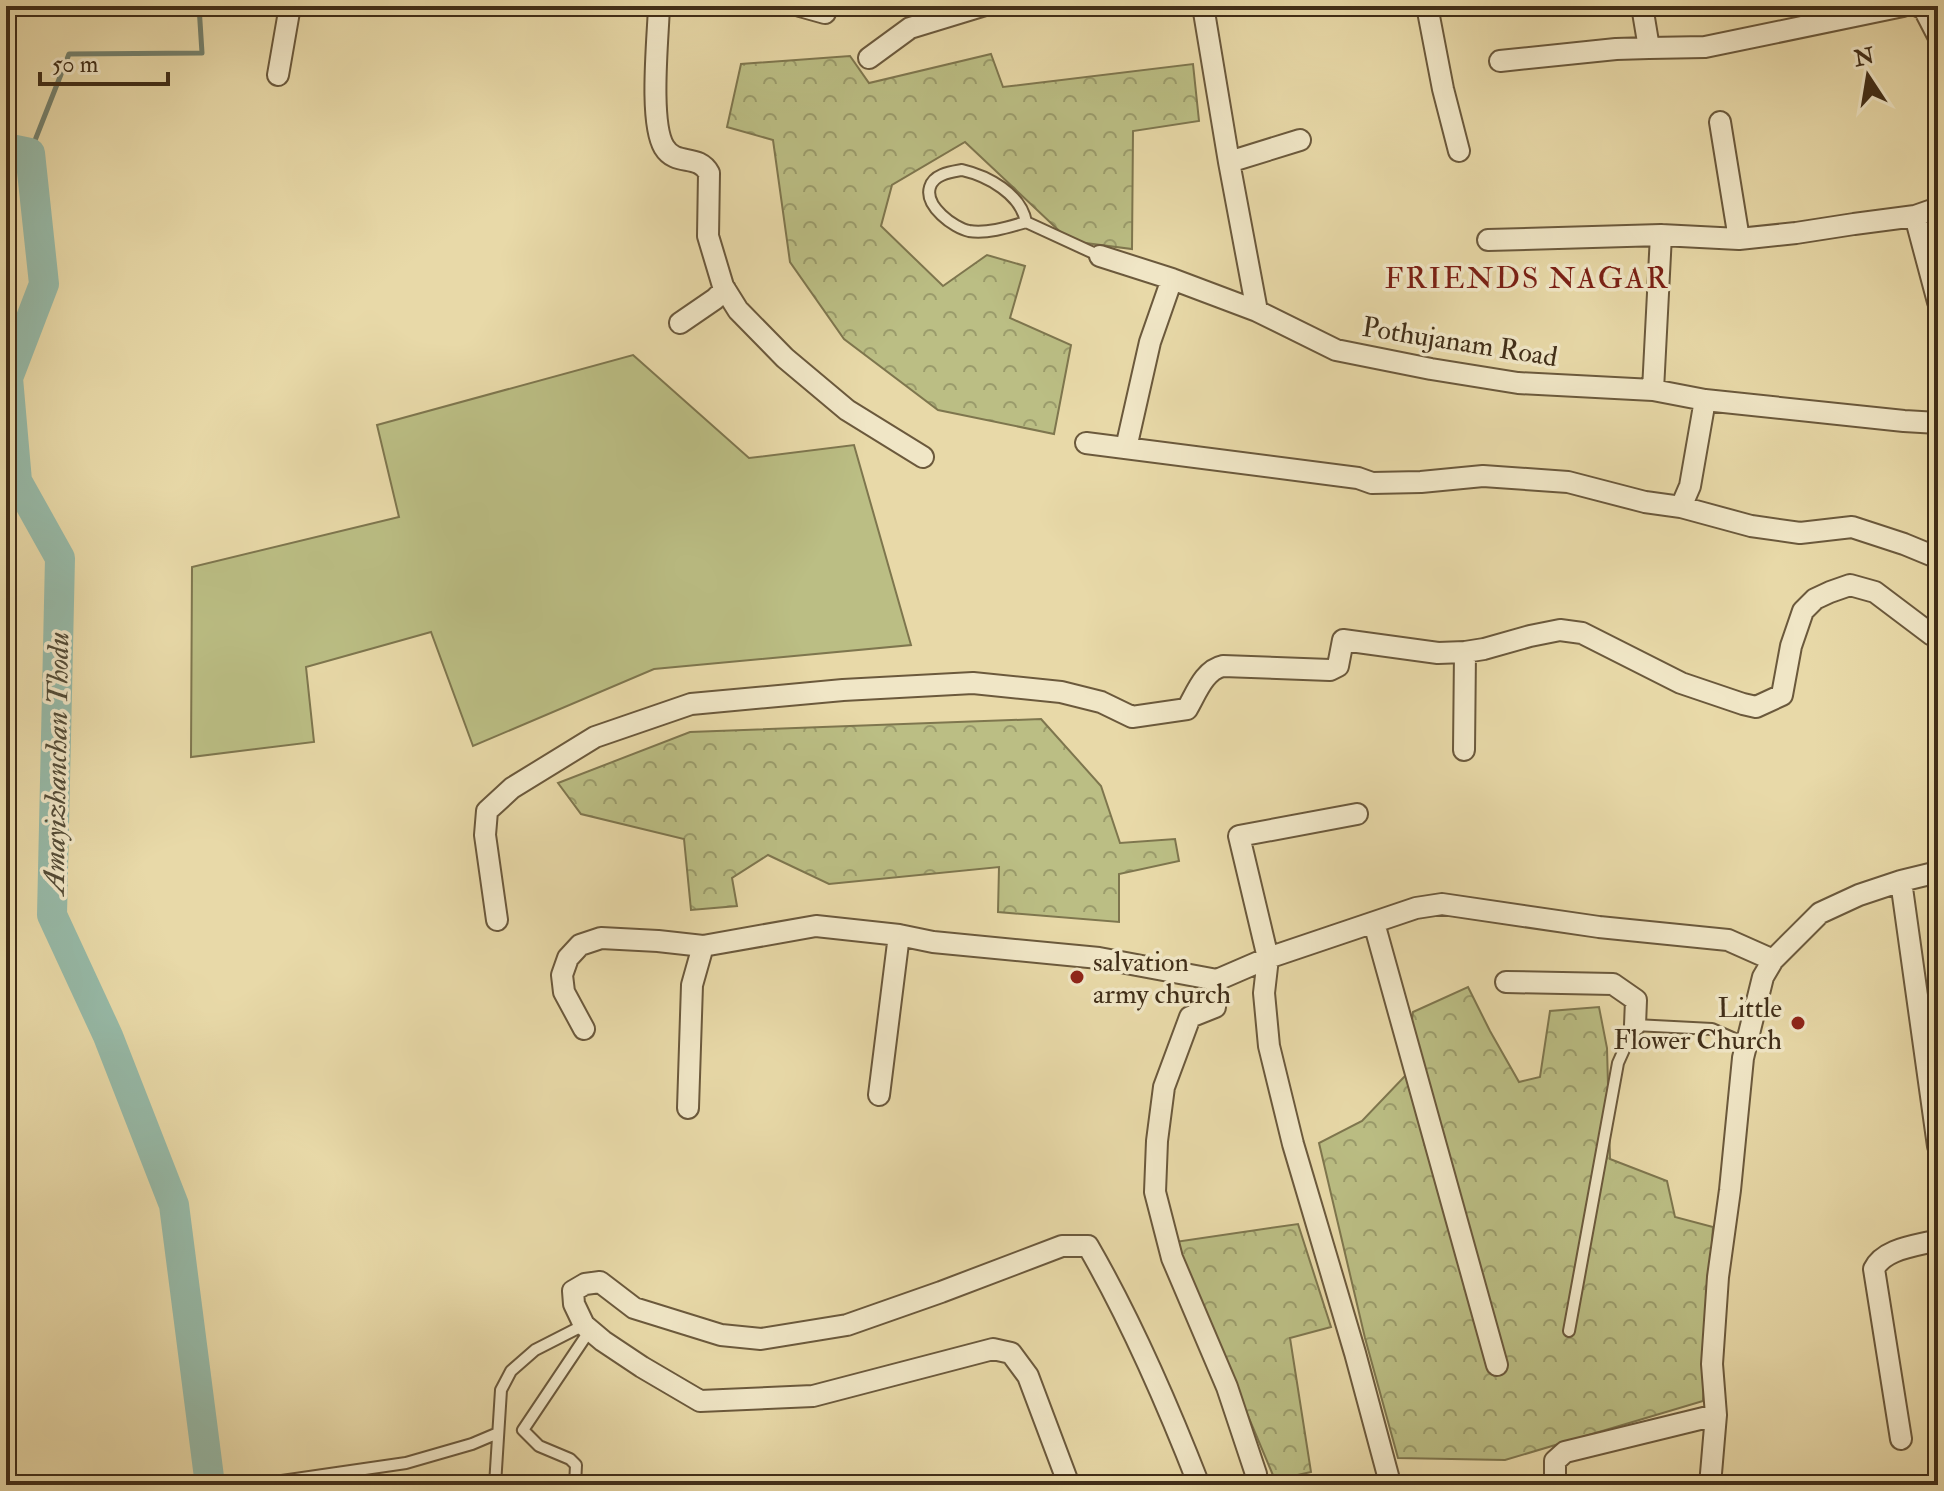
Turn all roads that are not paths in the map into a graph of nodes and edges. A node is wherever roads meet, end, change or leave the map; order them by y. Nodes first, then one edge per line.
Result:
1 (290, 6) edge
2 (659, 6) edge
3 (800, 6) edge
4 (982, 6) edge
5 (1203, 6) edge
6 (1427, 6) edge
7 (1642, 6) edge
8 (1903, 6) edge
9 (1918, 6) edge
10 (825, 13) dead end
11 (1938, 36) edge
12 (1649, 48) junction
13 (869, 58) dead end
14 (1500, 61) dead end
15 (278, 75) dead end
16 (1720, 122) dead end
17 (1300, 140) dead end
18 (1459, 151) dead end
19 (1229, 162) junction
20 (1938, 208) edge
21 (1915, 216) junction
22 (1026, 222) junction
23 (1661, 235) junction
24 (1739, 239) junction
25 (1488, 240) dead end
26 (1100, 256) joint
27 (1172, 279) junction
28 (725, 289) junction
29 (1938, 302) edge
30 (1257, 311) junction
31 (680, 323) dead end
32 (1653, 390) junction
33 (1705, 400) junction
34 (1938, 423) edge
35 (1086, 443) dead end
36 (1126, 448) junction
37 (923, 457) dead end
38 (1681, 507) junction
39 (1938, 558) edge
40 (1938, 634) edge
41 (1465, 652) junction
42 (1464, 750) dead end
43 (1357, 814) dead end
44 (1938, 872) edge
45 (1901, 881) junction
46 (497, 920) dead end
47 (1374, 923) junction
48 (899, 935) junction
49 (703, 946) junction
50 (1268, 958) junction
51 (1773, 960) junction
52 (1217, 980) junction
53 (1506, 982) dead end
54 (1635, 1025) junction
55 (584, 1029) dead end
56 (1746, 1044) junction
57 (879, 1095) dead end
58 (688, 1108) dead end
59 (1938, 1146) edge
60 (1938, 1240) edge
61 (587, 1327) junction
62 (1569, 1331) dead end
63 (1497, 1365) dead end
64 (1716, 1415) junction
65 (498, 1433) junction
66 (1901, 1439) dead end
67 (268, 1483) edge
68 (1390, 1483) dead end
69 (495, 1485) edge
70 (575, 1485) edge
71 (1069, 1485) edge
72 (1199, 1485) edge
73 (1257, 1485) edge
74 (1555, 1485) edge
75 (1710, 1485) edge

1 - 15 street
2 - 28 street
3 - 10 street
4 - 13 street
5 - 19 street
6 - 18 street
7 - 12 street
8 - 12 street
9 - 11 street
12 - 14 street
16 - 24 street
17 - 19 street
19 - 30 street
20 - 21 street
21 - 24 street
21 - 29 street
22 - 22 lane
22 - 26 lane
23 - 24 street
23 - 25 street
23 - 32 street
26 - 27 street, Pothujanam Road
27 - 30 street, Pothujanam Road
27 - 36 street
28 - 31 street
28 - 37 street
30 - 32 street, Pothujanam Road
32 - 33 street, Pothujanam Road
33 - 34 street, Pothujanam Road
33 - 38 street
35 - 36 street
36 - 38 street
38 - 39 street
40 - 41 street
41 - 42 street
41 - 46 street
43 - 50 street
44 - 45 street
45 - 51 street
45 - 59 street
47 - 50 street
47 - 51 street
47 - 63 street
48 - 49 street
48 - 52 street
48 - 57 street
49 - 55 street
49 - 58 street
50 - 52 street
50 - 68 street
51 - 56 street
52 - 73 street
53 - 54 street
54 - 56 lane
54 - 62 lane
56 - 64 street
60 - 66 street
61 - 65 lane
61 - 70 lane
61 - 71 street
61 - 72 street
64 - 74 street
64 - 75 street
65 - 67 lane
65 - 69 lane

